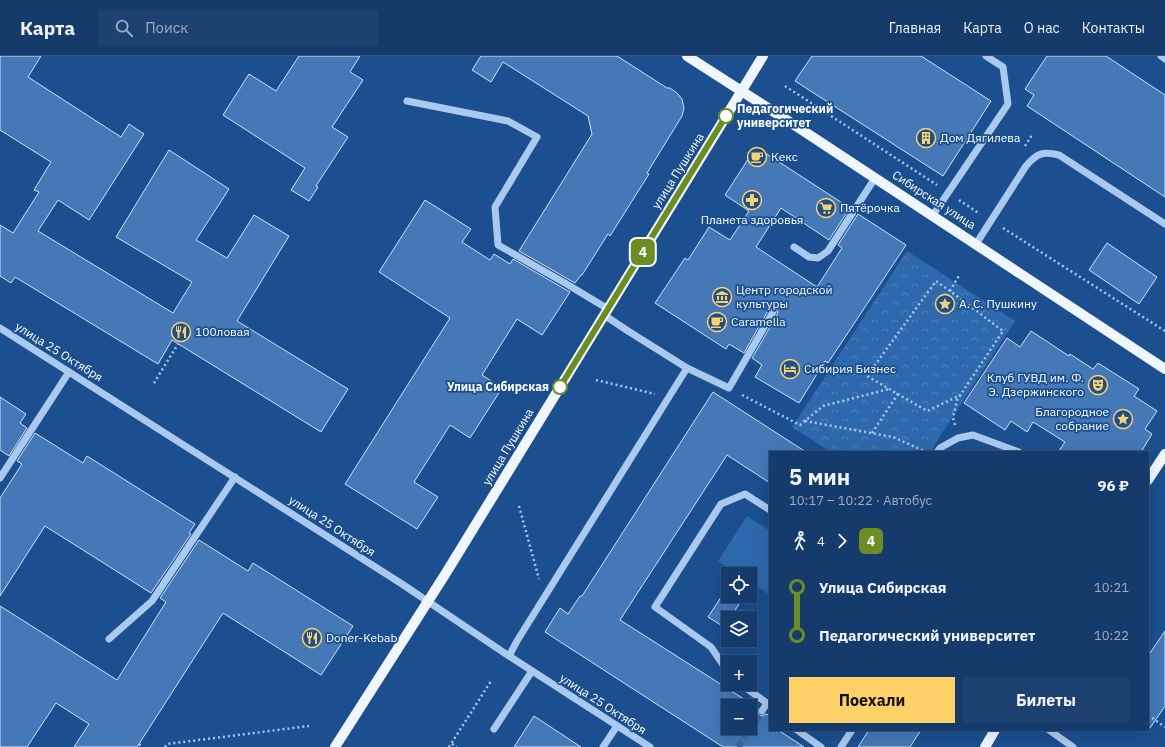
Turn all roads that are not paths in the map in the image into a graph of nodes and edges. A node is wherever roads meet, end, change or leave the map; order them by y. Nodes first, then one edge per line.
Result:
1 (687, 56) edge
2 (764, 56) edge
3 (986, 56) edge
4 (1161, 56) edge
5 (1165, 59) edge
6 (742, 91) junction
7 (407, 101) dead end
8 (875, 178) junction
9 (933, 215) junction
10 (1165, 224) edge
11 (976, 244) junction
12 (794, 247) dead end
13 (606, 312) junction
14 (773, 312) dead end
15 (0, 328) edge
16 (688, 368) junction
17 (1165, 369) edge
18 (69, 372) junction
19 (938, 451) edge
20 (1016, 451) edge
21 (1165, 454) edge
22 (235, 477) junction
23 (0, 478) edge
24 (1149, 478) edge
25 (769, 509) edge
26 (429, 602) junction
27 (109, 639) dead end
28 (509, 656) junction
29 (721, 661) edge
30 (532, 671) junction
31 (750, 691) edge
32 (768, 704) edge
33 (762, 711) tunnel mouth
34 (617, 726) junction
35 (494, 729) dead end
36 (798, 731) edge
37 (851, 731) edge
38 (994, 731) edge
39 (1050, 731) edge
40 (335, 747) edge
41 (603, 747) edge
42 (650, 747) edge
43 (821, 747) edge
44 (841, 747) edge
45 (985, 747) edge
46 (1073, 747) edge

1 - 6 main road, Сибирская улица
2 - 6 main road, улица Пушкина
3 - 9 street
4 - 5 street
6 - 8 main road, Сибирская улица
6 - 13 main road, улица Пушкина
7 - 13 street
8 - 9 main road, Сибирская улица
8 - 12 street
9 - 11 main road, Сибирская улица
10 - 11 street
11 - 17 main road, Сибирская улица
13 - 16 street
13 - 26 main road, улица Пушкина
14 - 16 street
15 - 18 street, улица 25 Октября
16 - 28 street
18 - 22 street, улица 25 Октября
18 - 23 street
19 - 20 street
21 - 24 main road
22 - 26 street, улица 25 Октября
22 - 27 street
25 - 29 street
26 - 28 street, улица 25 Октября
26 - 40 main road, улица Пушкина
28 - 30 street, улица 25 Октября
30 - 34 street, улица 25 Октября
30 - 35 street
31 - 32 street
32 - 33 street
34 - 41 street
34 - 42 street, улица 25 Октября
36 - 43 street
37 - 44 street
38 - 45 main road
39 - 46 street

